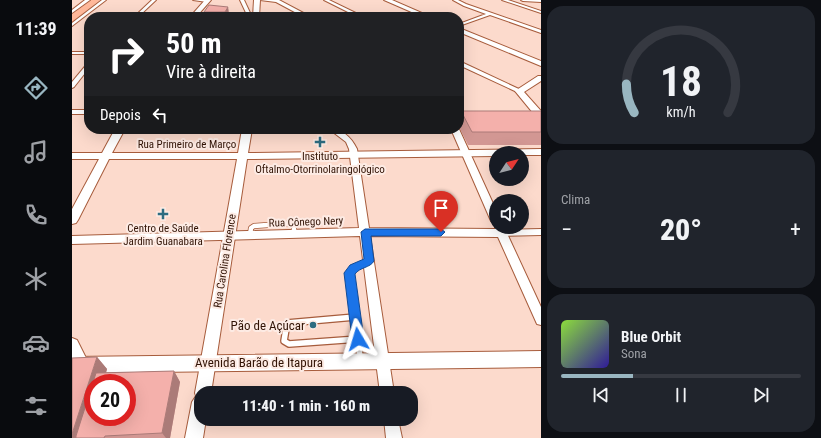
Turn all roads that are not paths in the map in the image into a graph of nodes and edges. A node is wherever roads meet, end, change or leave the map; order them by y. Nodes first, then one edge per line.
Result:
1 (88, 0) edge
2 (104, 0) edge
3 (154, 0) edge
4 (195, 0) edge
5 (207, 0) edge
6 (242, 0) edge
7 (262, 0) edge
8 (326, 0) edge
9 (387, 0) edge
10 (464, 0) edge
11 (504, 0) edge
12 (514, 0) edge
13 (523, 0) edge
14 (280, 1) edge
15 (457, 1) edge
16 (541, 1) edge
17 (257, 3) edge
18 (520, 5) junction
19 (72, 12) edge
20 (88, 12) edge
21 (141, 12) edge
22 (197, 12) edge
23 (248, 12) edge
24 (299, 12) edge
25 (352, 12) edge
26 (416, 12) edge
27 (541, 12) edge
28 (490, 14) junction
29 (84, 15) edge
30 (80, 18) junction
31 (84, 18) edge
32 (464, 23) edge
33 (72, 25) edge
34 (464, 32) edge
35 (541, 32) edge
36 (72, 53) edge
37 (84, 53) edge
38 (541, 64) edge
39 (464, 65) edge
40 (84, 71) edge
41 (541, 78) edge
42 (72, 86) edge
43 (521, 89) junction
44 (537, 107) edge
45 (72, 112) edge
46 (84, 112) edge
47 (541, 117) edge
48 (117, 134) edge
49 (246, 134) edge
50 (340, 134) edge
51 (457, 134) edge
52 (465, 152) junction
53 (541, 152) edge
54 (354, 154) junction
55 (72, 156) edge
56 (105, 156) junction
57 (242, 156) junction
58 (489, 205) edge
59 (72, 220) edge
60 (489, 230) edge
61 (529, 231) edge
62 (365, 232) junction
63 (541, 232) edge
64 (502, 234) edge
65 (230, 236) junction
66 (72, 240) edge
67 (369, 261) junction
68 (356, 317) junction
69 (541, 320) edge
70 (358, 339) junction
71 (72, 345) edge
72 (541, 359) edge
73 (382, 361) junction
74 (361, 362) junction
75 (208, 363) junction
76 (77, 364) edge
77 (204, 386) edge
78 (386, 386) edge
79 (196, 426) edge
80 (392, 426) edge
81 (194, 438) edge
82 (394, 438) edge

1 - 19 street
2 - 20 street
3 - 21 street
4 - 5 street
5 - 22 main road
6 - 23 street
7 - 14 street
8 - 25 street
9 - 26 main road
10 - 15 street
11 - 18 street
12 - 18 street
13 - 16 street
14 - 17 street
14 - 24 street
15 - 28 street
18 - 27 street
28 - 32 street
28 - 35 street
29 - 30 street
30 - 31 street
30 - 33 street
34 - 38 main road
36 - 37 street
39 - 43 street
40 - 42 street
41 - 43 main road
43 - 44 main road
44 - 47 main road
45 - 46 street
48 - 56 main road
49 - 57 main road, Rua Carolina Florence
50 - 54 street
51 - 52 street
52 - 53 main road, Rua Primeiro de Março
52 - 54 main road, Rua Primeiro de Março
52 - 58 street
54 - 57 main road, Rua Primeiro de Março
54 - 62 street
55 - 56 main road, Rua Primeiro de Março
56 - 57 main road, Rua Primeiro de Março
56 - 59 main road
57 - 65 main road, Rua Carolina Florence
60 - 62 street, Rua Cônego Nery
61 - 63 street, Rua Cônego Nery
62 - 65 street, Rua Cônego Nery
62 - 67 street
64 - 69 street
65 - 66 street, Rua Cônego Nery
65 - 75 main road, Rua Carolina Florence
67 - 68 lane
67 - 73 street
68 - 70 lane
68 - 70 lane
70 - 74 lane
71 - 76 main road
72 - 73 main road, Avenida Barão de Itapura
73 - 74 main road, Avenida Barão de Itapura
73 - 78 street
74 - 75 main road, Avenida Barão de Itapura
75 - 76 main road, Avenida Barão de Itapura
75 - 77 main road, Rua Carolina Florence
79 - 81 main road
80 - 82 street

